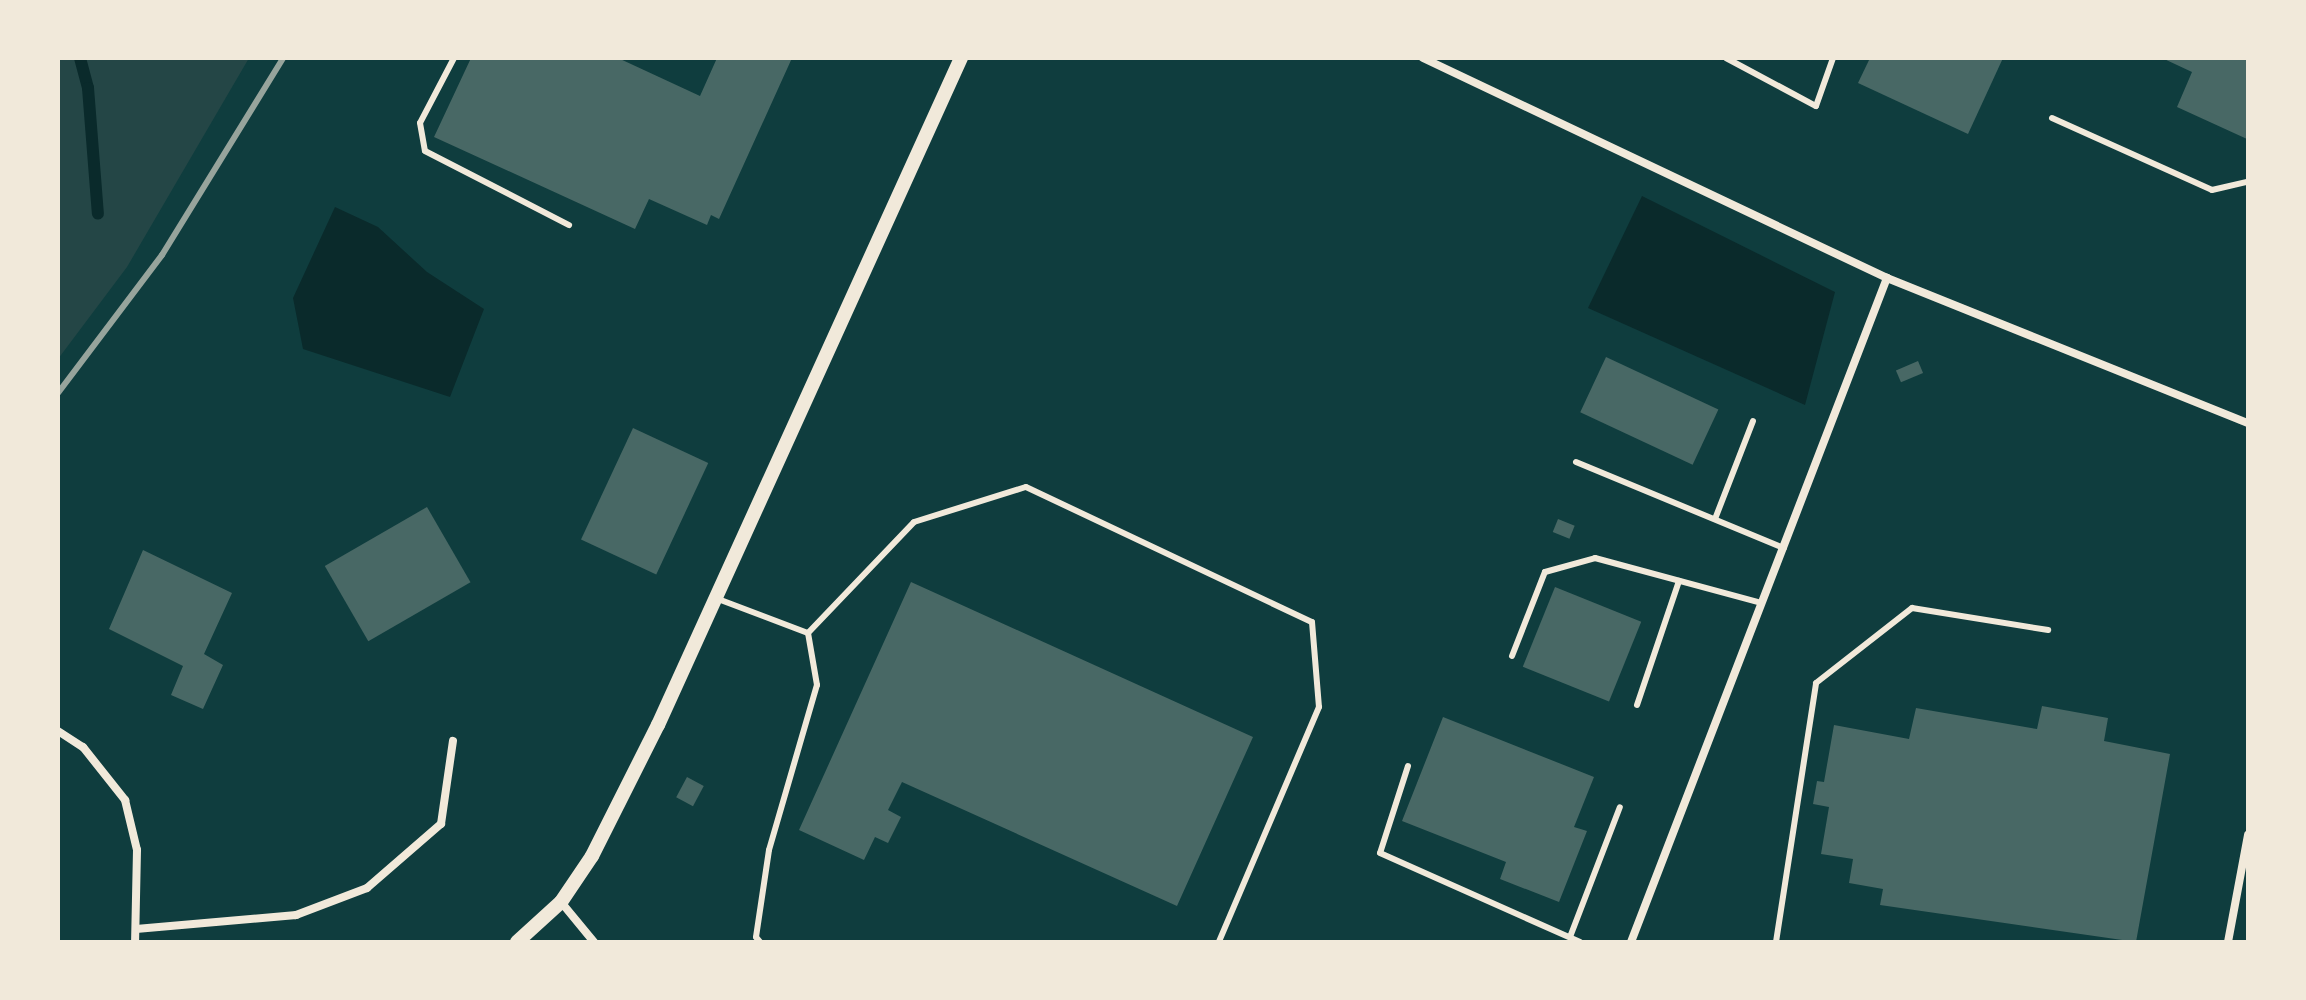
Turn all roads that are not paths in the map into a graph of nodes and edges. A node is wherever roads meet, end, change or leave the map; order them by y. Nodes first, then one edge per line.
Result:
1 (454, 58) edge
2 (961, 58) edge
3 (1423, 58) edge
4 (1726, 58) edge
5 (1833, 58) edge
6 (2052, 118) dead end
7 (2248, 182) edge
8 (569, 225) dead end
9 (1887, 278) junction
10 (1753, 421) dead end
11 (2248, 423) edge
12 (1576, 462) dead end
13 (1715, 519) junction
14 (1784, 548) junction
15 (1679, 581) junction
16 (715, 598) junction
17 (1762, 603) junction
18 (2048, 630) dead end
19 (808, 633) junction
20 (1512, 656) dead end
21 (1637, 705) dead end
22 (58, 731) edge
23 (453, 741) dead end
24 (1408, 766) dead end
25 (1620, 807) dead end
26 (2248, 835) edge
27 (561, 902) junction
28 (136, 929) junction
29 (1570, 937) junction
30 (135, 942) edge
31 (517, 942) edge
32 (594, 942) edge
33 (760, 942) edge
34 (1219, 942) edge
35 (1580, 942) edge
36 (1631, 942) edge
37 (1776, 942) edge
38 (2228, 942) edge

1 - 8 lane
2 - 16 street
3 - 9 street
4 - 5 lane
6 - 7 lane
9 - 11 street
9 - 14 street
10 - 13 lane
12 - 13 lane
13 - 14 lane
14 - 17 street
15 - 17 lane
15 - 20 lane
15 - 21 lane
16 - 19 lane
16 - 27 street
17 - 36 street
18 - 37 lane
19 - 33 lane
19 - 34 lane
22 - 28 street
23 - 28 street
24 - 29 lane
25 - 29 lane
26 - 38 street
27 - 31 street
27 - 32 street
28 - 30 street
29 - 35 lane

